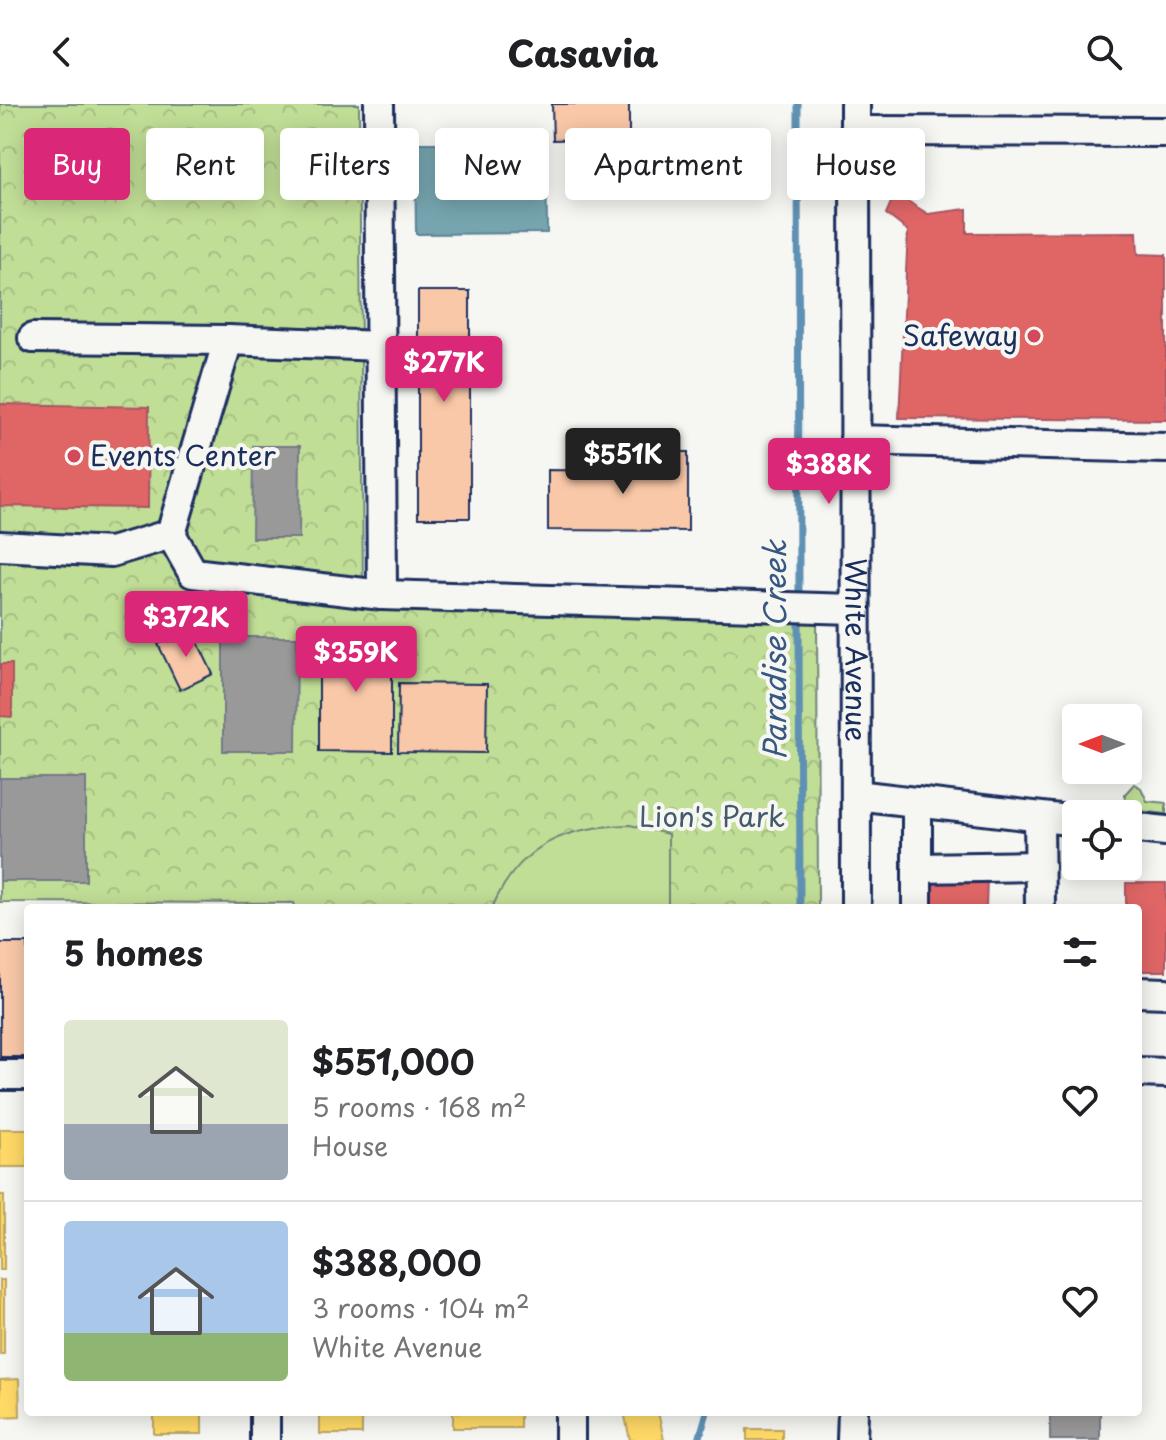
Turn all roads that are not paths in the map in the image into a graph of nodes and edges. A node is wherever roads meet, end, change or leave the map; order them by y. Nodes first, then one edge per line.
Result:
1 (379, 104) edge
2 (855, 117) edge
3 (1166, 132) edge
4 (33, 338) dead end
5 (228, 340) junction
6 (381, 346) junction
7 (855, 440) junction
8 (1166, 448) edge
9 (171, 534) junction
10 (0, 546) edge
11 (382, 595) junction
12 (842, 608) junction
13 (856, 795) junction
14 (917, 802) junction
15 (1039, 817) junction
16 (1062, 819) edge
17 (1142, 828) edge
18 (1166, 831) edge
19 (1040, 866) junction
20 (917, 868) junction
21 (856, 904) edge
22 (917, 904) edge
23 (1040, 904) edge
24 (1142, 992) edge
25 (1166, 993) edge
26 (1142, 1072) edge
27 (1166, 1073) edge
28 (0, 1075) edge
29 (24, 1075) edge
30 (265, 1416) edge
31 (570, 1416) edge
32 (853, 1416) edge
33 (265, 1440) edge
34 (570, 1440) edge
35 (852, 1440) edge

1 - 6 street
2 - 3 street
2 - 7 street, White Avenue
4 - 5 street
5 - 6 street
5 - 9 street
6 - 11 street
7 - 8 street
7 - 12 street, White Avenue
9 - 10 street
9 - 11 street
11 - 12 street
12 - 13 street, White Avenue
13 - 14 street
13 - 21 street, White Avenue
14 - 15 street
14 - 20 street
15 - 16 street
15 - 19 street
17 - 18 street
19 - 20 street
19 - 23 street
20 - 22 street
24 - 25 street
26 - 27 street
28 - 29 street
30 - 33 street
31 - 34 street
32 - 35 street

